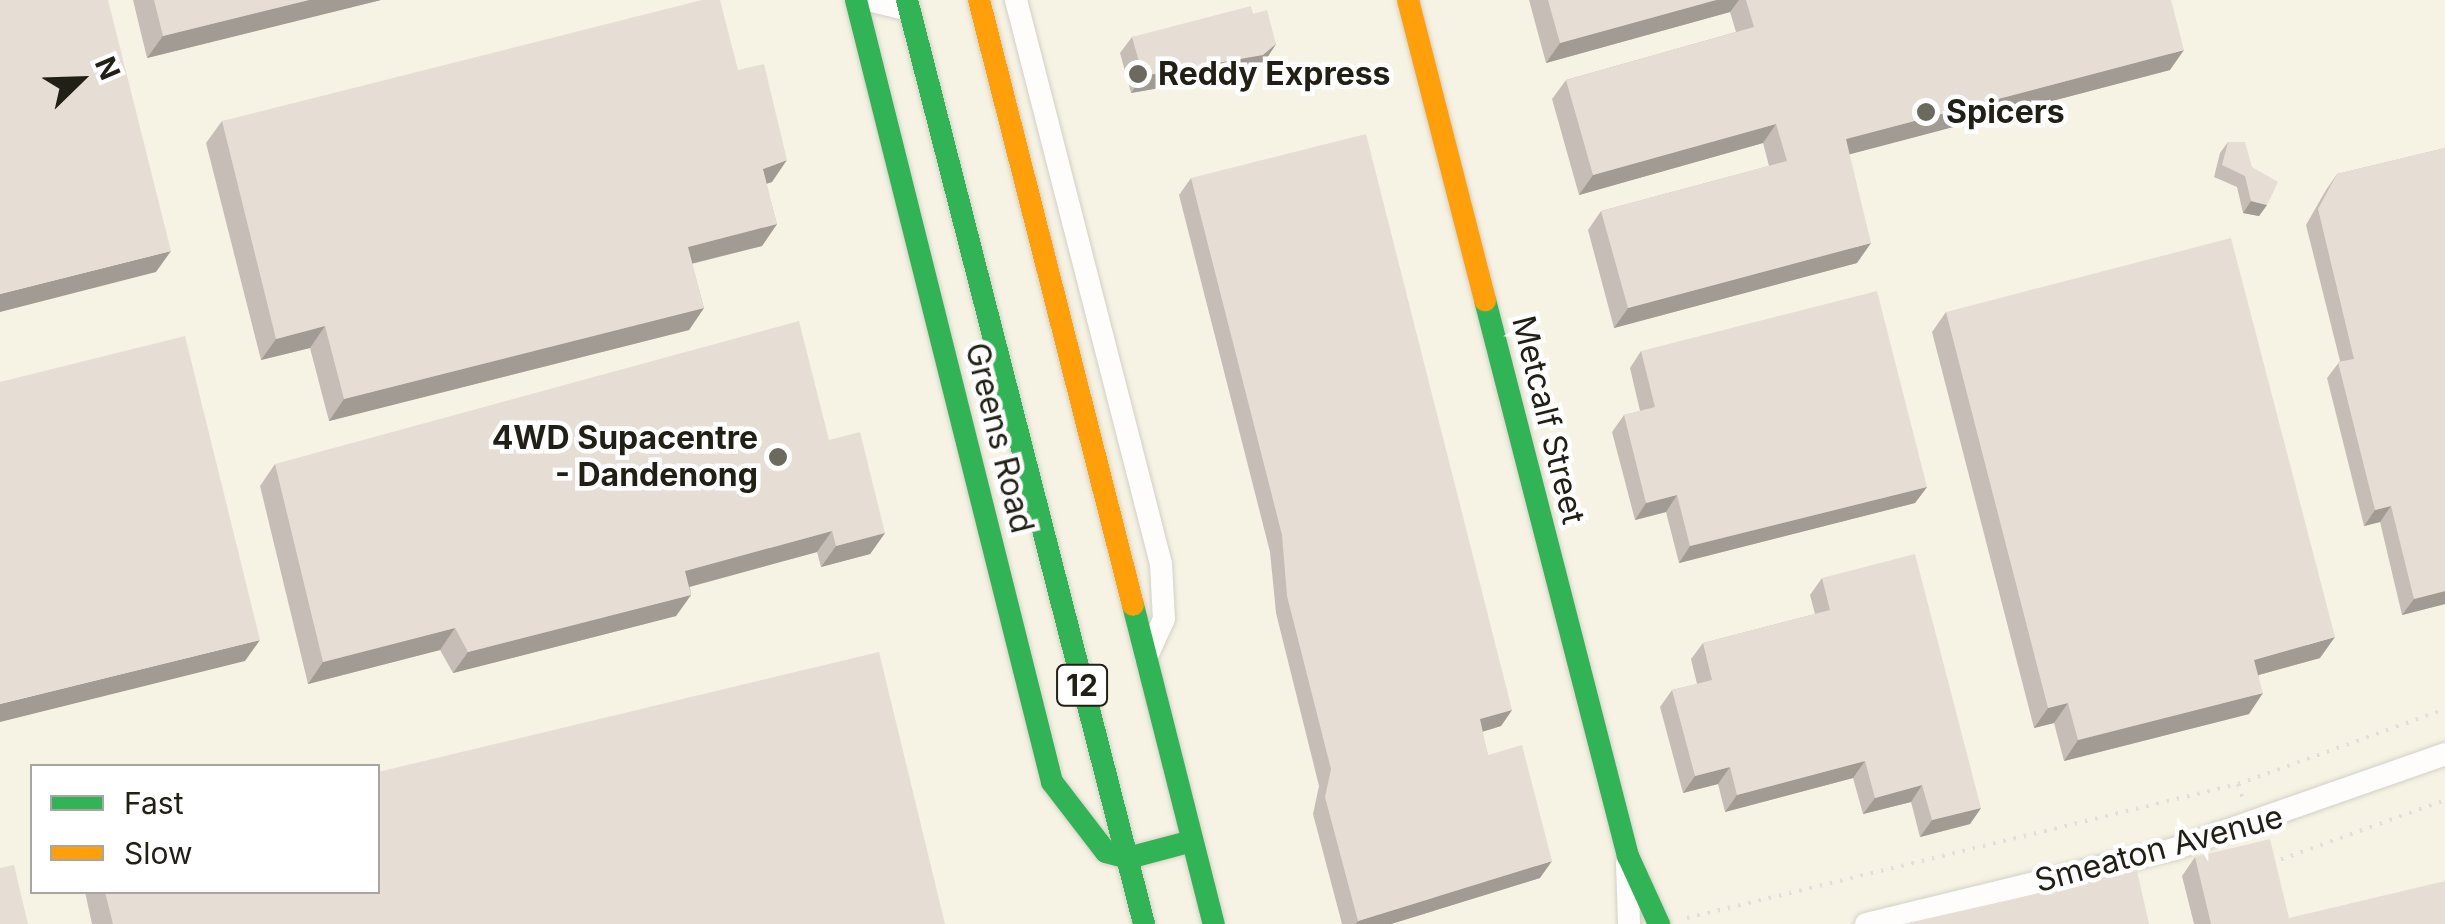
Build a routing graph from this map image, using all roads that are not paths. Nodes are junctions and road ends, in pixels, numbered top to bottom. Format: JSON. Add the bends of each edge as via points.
{"nodes":[{"id":1,"x":856,"y":0,"type":"edge"},
{"id":2,"x":868,"y":0,"type":"edge"},
{"id":3,"x":978,"y":0,"type":"edge"},
{"id":4,"x":1016,"y":0,"type":"edge"},
{"id":5,"x":1408,"y":0,"type":"edge"},
{"id":6,"x":908,"y":5,"type":"edge"},
{"id":7,"x":1146,"y":658,"type":"junction"},
{"id":8,"x":2445,"y":754,"type":"edge"},
{"id":9,"x":1192,"y":840,"type":"junction"},
{"id":10,"x":1628,"y":856,"type":"junction"},
{"id":11,"x":1128,"y":858,"type":"junction"},
{"id":12,"x":1658,"y":921,"type":"edge"},
{"id":13,"x":1144,"y":924,"type":"edge"},
{"id":14,"x":1214,"y":924,"type":"edge"},
{"id":15,"x":1629,"y":924,"type":"edge"},
{"id":16,"x":1866,"y":924,"type":"edge"}],
"edges":[{"from":1,"to":11,"type":"street","name":"Greens Road","via":[[1052,782],[1106,852]]},
{"from":2,"to":6,"type":"street"},
{"from":3,"to":7,"type":"street","number":"12"},
{"from":4,"to":7,"type":"street","via":[[1161,564],[1164,619]]},
{"from":5,"to":10,"type":"street","name":"Metcalf Street"},
{"from":6,"to":11,"type":"street","name":"Greens Road","number":"12"},
{"from":7,"to":9,"type":"street","number":"12"},
{"from":8,"to":16,"type":"street","name":"Smeaton Avenue","via":[[2250,826]]},
{"from":9,"to":11,"type":"street"},
{"from":9,"to":14,"type":"street","number":"12"},
{"from":10,"to":12,"type":"street","name":"Metcalf Street"},
{"from":10,"to":15,"type":"street","name":"Metcalf Street"},
{"from":11,"to":13,"type":"street","name":"Greens Road","number":"12"}]}
